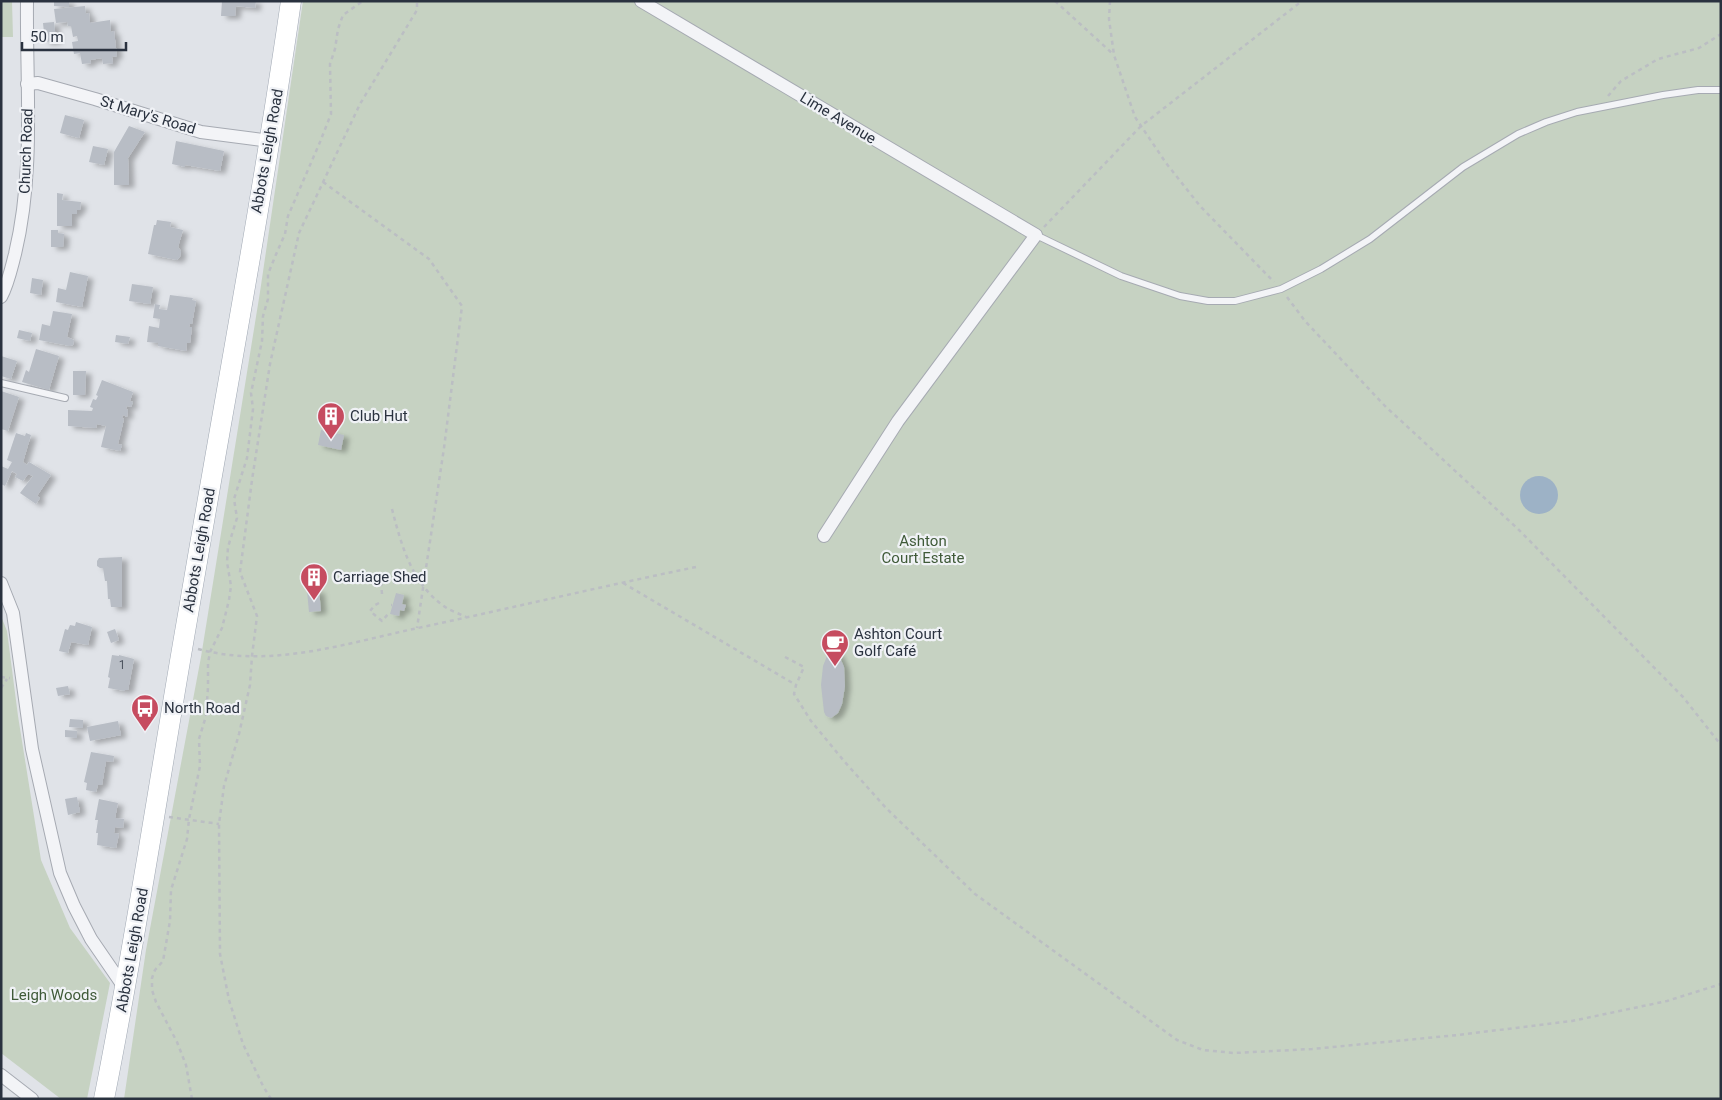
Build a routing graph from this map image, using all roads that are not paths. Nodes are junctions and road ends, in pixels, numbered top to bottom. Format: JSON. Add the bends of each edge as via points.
{"nodes":[{"id":1,"x":27,"y":1,"type":"edge"},
{"id":2,"x":291,"y":1,"type":"edge"},
{"id":3,"x":641,"y":1,"type":"edge"},
{"id":4,"x":27,"y":84,"type":"junction"},
{"id":5,"x":1721,"y":90,"type":"edge"},
{"id":6,"x":270,"y":141,"type":"junction"},
{"id":7,"x":1036,"y":235,"type":"junction"},
{"id":8,"x":1,"y":297,"type":"edge"},
{"id":9,"x":1,"y":383,"type":"edge"},
{"id":10,"x":65,"y":398,"type":"dead end"},
{"id":11,"x":824,"y":536,"type":"dead end"},
{"id":12,"x":1,"y":583,"type":"edge"},
{"id":13,"x":126,"y":990,"type":"junction"},
{"id":14,"x":1,"y":1075,"type":"edge"},
{"id":15,"x":32,"y":1099,"type":"edge"},
{"id":16,"x":104,"y":1099,"type":"edge"}],
"edges":[{"from":1,"to":4,"type":"street","name":"Church Road"},
{"from":2,"to":6,"type":"main road","name":"Abbots Leigh Road"},
{"from":3,"to":7,"type":"street","name":"Lime Avenue"},
{"from":4,"to":6,"type":"street","name":"St Mary's Road","via":[[38,83],[201,132]]},
{"from":4,"to":8,"type":"street","name":"Church Road","via":[[29,137],[22,225],[7,287]]},
{"from":5,"to":7,"type":"lane","via":[[1663,95],[1577,112],[1518,134],[1463,167],[1370,239],[1321,269],[1281,289],[1236,301],[1208,302],[1180,296],[1121,276]]},
{"from":6,"to":13,"type":"main road","name":"Abbots Leigh Road"},
{"from":7,"to":11,"type":"street","via":[[898,422]]},
{"from":9,"to":10,"type":"lane"},
{"from":12,"to":13,"type":"street","via":[[13,613],[32,749],[60,873],[91,939]]},
{"from":13,"to":16,"type":"main road","name":"Abbots Leigh Road"},
{"from":14,"to":15,"type":"street"}]}
